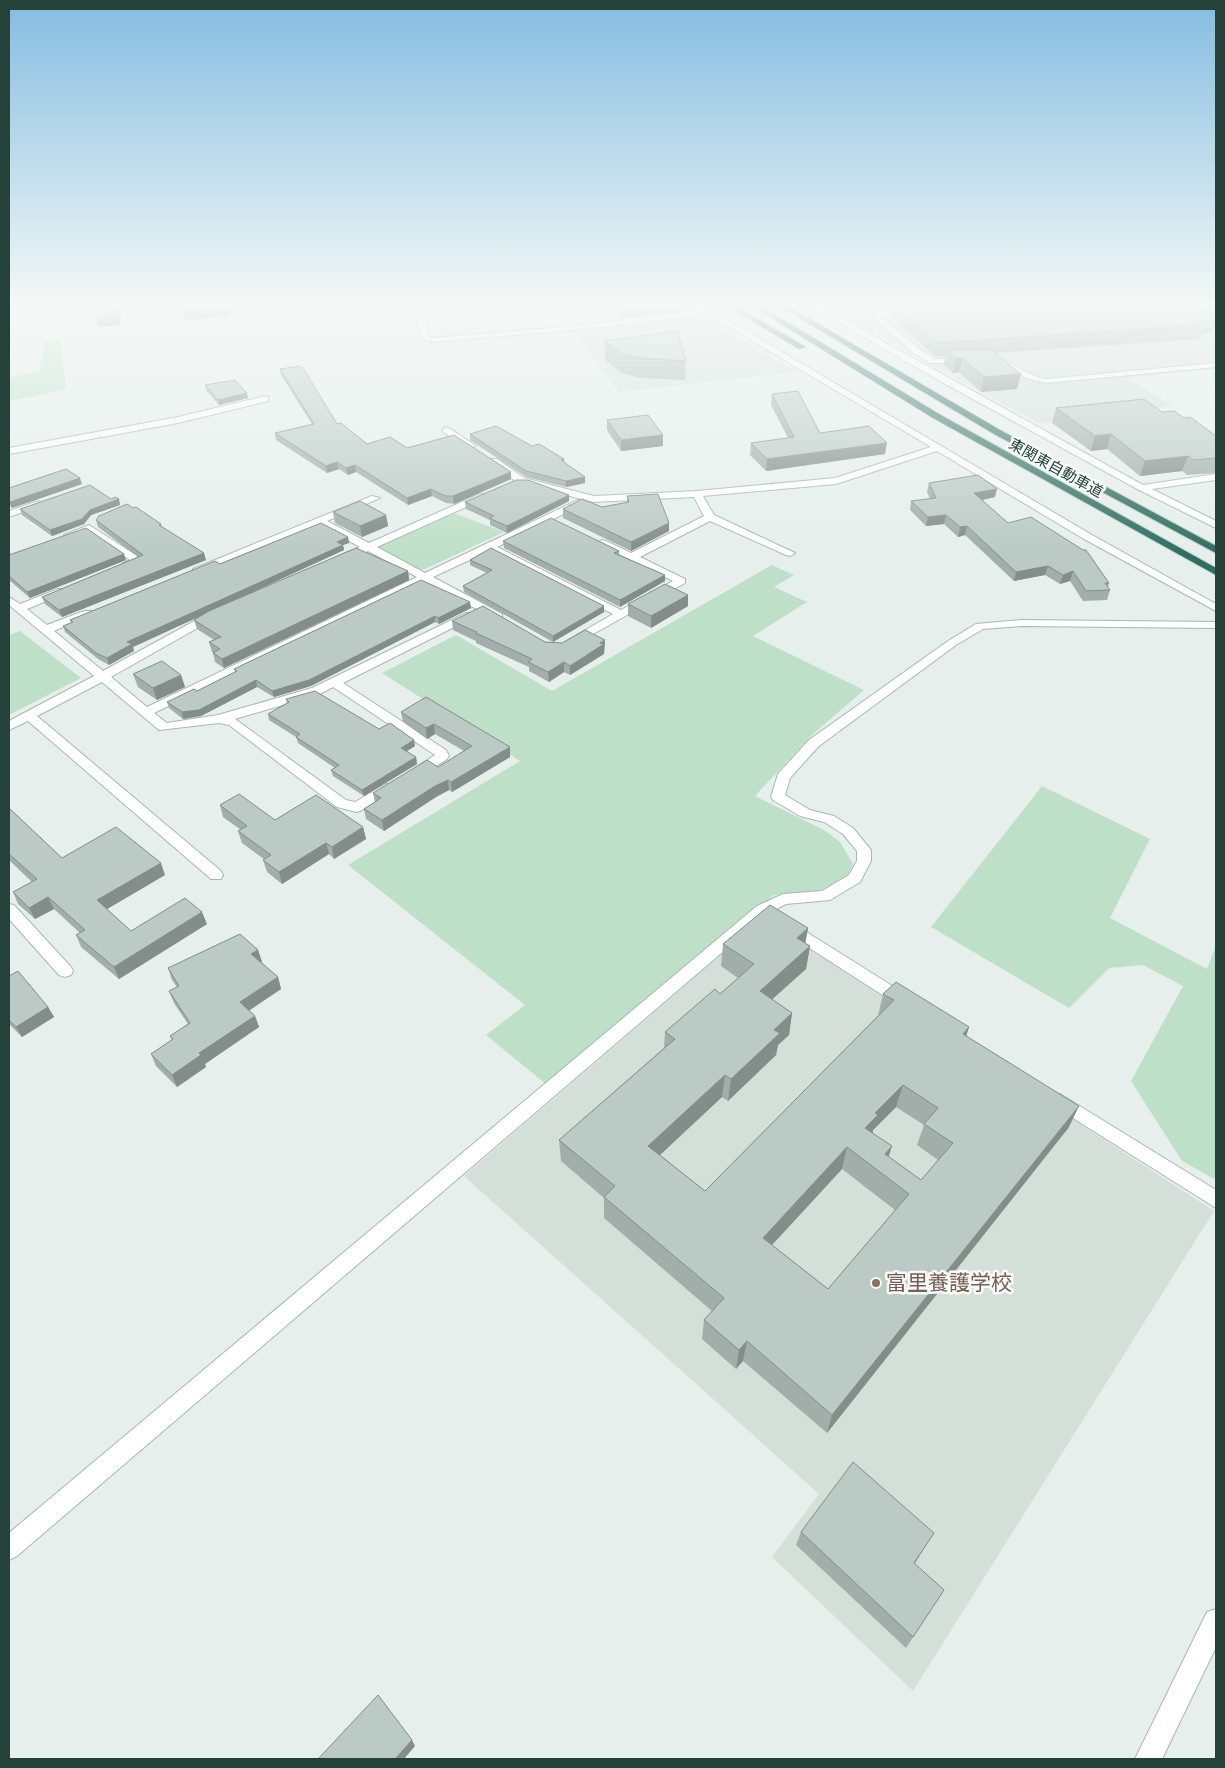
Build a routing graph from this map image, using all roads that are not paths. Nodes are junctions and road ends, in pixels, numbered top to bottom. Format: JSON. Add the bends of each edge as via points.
{"nodes":[{"id":1,"x":837,"y":389,"type":"edge"},
{"id":2,"x":876,"y":389,"type":"edge"},
{"id":3,"x":891,"y":389,"type":"edge"},
{"id":4,"x":921,"y":389,"type":"edge"},
{"id":5,"x":960,"y":389,"type":"edge"},
{"id":6,"x":265,"y":399,"type":"dead end"},
{"id":7,"x":936,"y":416,"type":"junction"},
{"id":8,"x":446,"y":430,"type":"dead end"},
{"id":9,"x":938,"y":448,"type":"junction"},
{"id":10,"x":9,"y":452,"type":"edge"},
{"id":11,"x":1216,"y":477,"type":"edge"},
{"id":12,"x":521,"y":481,"type":"junction"},
{"id":13,"x":508,"y":485,"type":"edge"},
{"id":14,"x":1142,"y":488,"type":"junction"},
{"id":15,"x":491,"y":493,"type":"edge"},
{"id":16,"x":698,"y":494,"type":"junction"},
{"id":17,"x":375,"y":498,"type":"dead end"},
{"id":18,"x":586,"y":498,"type":"junction"},
{"id":19,"x":45,"y":501,"type":"edge"},
{"id":20,"x":9,"y":514,"type":"edge"},
{"id":21,"x":710,"y":517,"type":"junction"},
{"id":22,"x":320,"y":521,"type":"junction"},
{"id":23,"x":1216,"y":525,"type":"edge"},
{"id":24,"x":62,"y":538,"type":"edge"},
{"id":25,"x":591,"y":538,"type":"edge"},
{"id":26,"x":490,"y":546,"type":"junction"},
{"id":27,"x":368,"y":548,"type":"junction"},
{"id":28,"x":1216,"y":550,"type":"edge"},
{"id":29,"x":790,"y":553,"type":"dead end"},
{"id":30,"x":632,"y":557,"type":"junction"},
{"id":31,"x":332,"y":563,"type":"edge"},
{"id":32,"x":111,"y":572,"type":"edge"},
{"id":33,"x":192,"y":572,"type":"edge"},
{"id":34,"x":1216,"y":572,"type":"edge"},
{"id":35,"x":424,"y":577,"type":"junction"},
{"id":36,"x":74,"y":587,"type":"edge"},
{"id":37,"x":9,"y":600,"type":"edge"},
{"id":38,"x":19,"y":608,"type":"junction"},
{"id":39,"x":100,"y":608,"type":"edge"},
{"id":40,"x":484,"y":608,"type":"junction"},
{"id":41,"x":1216,"y":608,"type":"edge"},
{"id":42,"x":225,"y":610,"type":"edge"},
{"id":43,"x":621,"y":614,"type":"junction"},
{"id":44,"x":509,"y":622,"type":"edge"},
{"id":45,"x":1216,"y":625,"type":"edge"},
{"id":46,"x":46,"y":630,"type":"junction"},
{"id":47,"x":562,"y":647,"type":"edge"},
{"id":48,"x":102,"y":677,"type":"junction"},
{"id":49,"x":335,"y":683,"type":"junction"},
{"id":50,"x":146,"y":712,"type":"junction"},
{"id":51,"x":29,"y":716,"type":"junction"},
{"id":52,"x":219,"y":719,"type":"junction"},
{"id":53,"x":9,"y":726,"type":"edge"},
{"id":54,"x":216,"y":875,"type":"dead end"},
{"id":55,"x":9,"y":909,"type":"edge"},
{"id":56,"x":762,"y":910,"type":"junction"},
{"id":57,"x":65,"y":971,"type":"dead end"},
{"id":58,"x":922,"y":1012,"type":"edge"},
{"id":59,"x":1048,"y":1093,"type":"edge"},
{"id":60,"x":1216,"y":1200,"type":"edge"},
{"id":61,"x":9,"y":1548,"type":"edge"},
{"id":62,"x":1216,"y":1621,"type":"edge"},
{"id":63,"x":1148,"y":1759,"type":"edge"}],
"edges":[{"from":1,"to":9,"type":"street"},
{"from":2,"to":7,"type":"highway"},
{"from":3,"to":7,"type":"highway","name":"東関東自動車道"},
{"from":4,"to":28,"type":"highway","name":"東関東自動車道"},
{"from":5,"to":14,"type":"street"},
{"from":6,"to":10,"type":"street","via":[[178,420]]},
{"from":7,"to":34,"type":"highway","name":"東関東自動車道"},
{"from":8,"to":12,"type":"street"},
{"from":9,"to":16,"type":"street","via":[[836,481]]},
{"from":9,"to":41,"type":"street"},
{"from":11,"to":14,"type":"street"},
{"from":12,"to":13,"type":"street"},
{"from":12,"to":18,"type":"street"},
{"from":14,"to":23,"type":"street"},
{"from":15,"to":27,"type":"street"},
{"from":16,"to":18,"type":"street"},
{"from":16,"to":21,"type":"street"},
{"from":17,"to":22,"type":"street"},
{"from":18,"to":26,"type":"street","via":[[555,520]]},
{"from":19,"to":20,"type":"street"},
{"from":21,"to":29,"type":"street"},
{"from":21,"to":30,"type":"street"},
{"from":22,"to":27,"type":"street"},
{"from":22,"to":33,"type":"street"},
{"from":24,"to":32,"type":"street","via":[[92,524],[138,562]]},
{"from":25,"to":30,"type":"street"},
{"from":26,"to":35,"type":"street"},
{"from":26,"to":43,"type":"street"},
{"from":27,"to":31,"type":"street"},
{"from":27,"to":35,"type":"street"},
{"from":30,"to":43,"type":"street","via":[[681,581]]},
{"from":35,"to":40,"type":"street"},
{"from":35,"to":50,"type":"street"},
{"from":36,"to":38,"type":"street"},
{"from":37,"to":38,"type":"street"},
{"from":38,"to":46,"type":"street"},
{"from":39,"to":46,"type":"street"},
{"from":40,"to":44,"type":"street"},
{"from":40,"to":49,"type":"street"},
{"from":42,"to":48,"type":"street"},
{"from":43,"to":47,"type":"street"},
{"from":45,"to":56,"type":"street","via":[[1022,623],[980,626],[952,643],[814,742],[783,777],[778,797],[805,813],[829,819],[848,831],[864,850],[864,861],[855,878],[825,896],[783,899]]},
{"from":46,"to":48,"type":"street"},
{"from":48,"to":50,"type":"street"},
{"from":48,"to":51,"type":"street"},
{"from":49,"to":52,"type":"street"},
{"from":49,"to":52,"type":"street","via":[[442,756],[366,803],[349,807],[232,722]]},
{"from":50,"to":52,"type":"street","via":[[164,727]]},
{"from":51,"to":53,"type":"street"},
{"from":51,"to":54,"type":"street"},
{"from":55,"to":57,"type":"street"},
{"from":56,"to":58,"type":"street"},
{"from":56,"to":61,"type":"street"},
{"from":59,"to":60,"type":"street"},
{"from":62,"to":63,"type":"street"}]}
